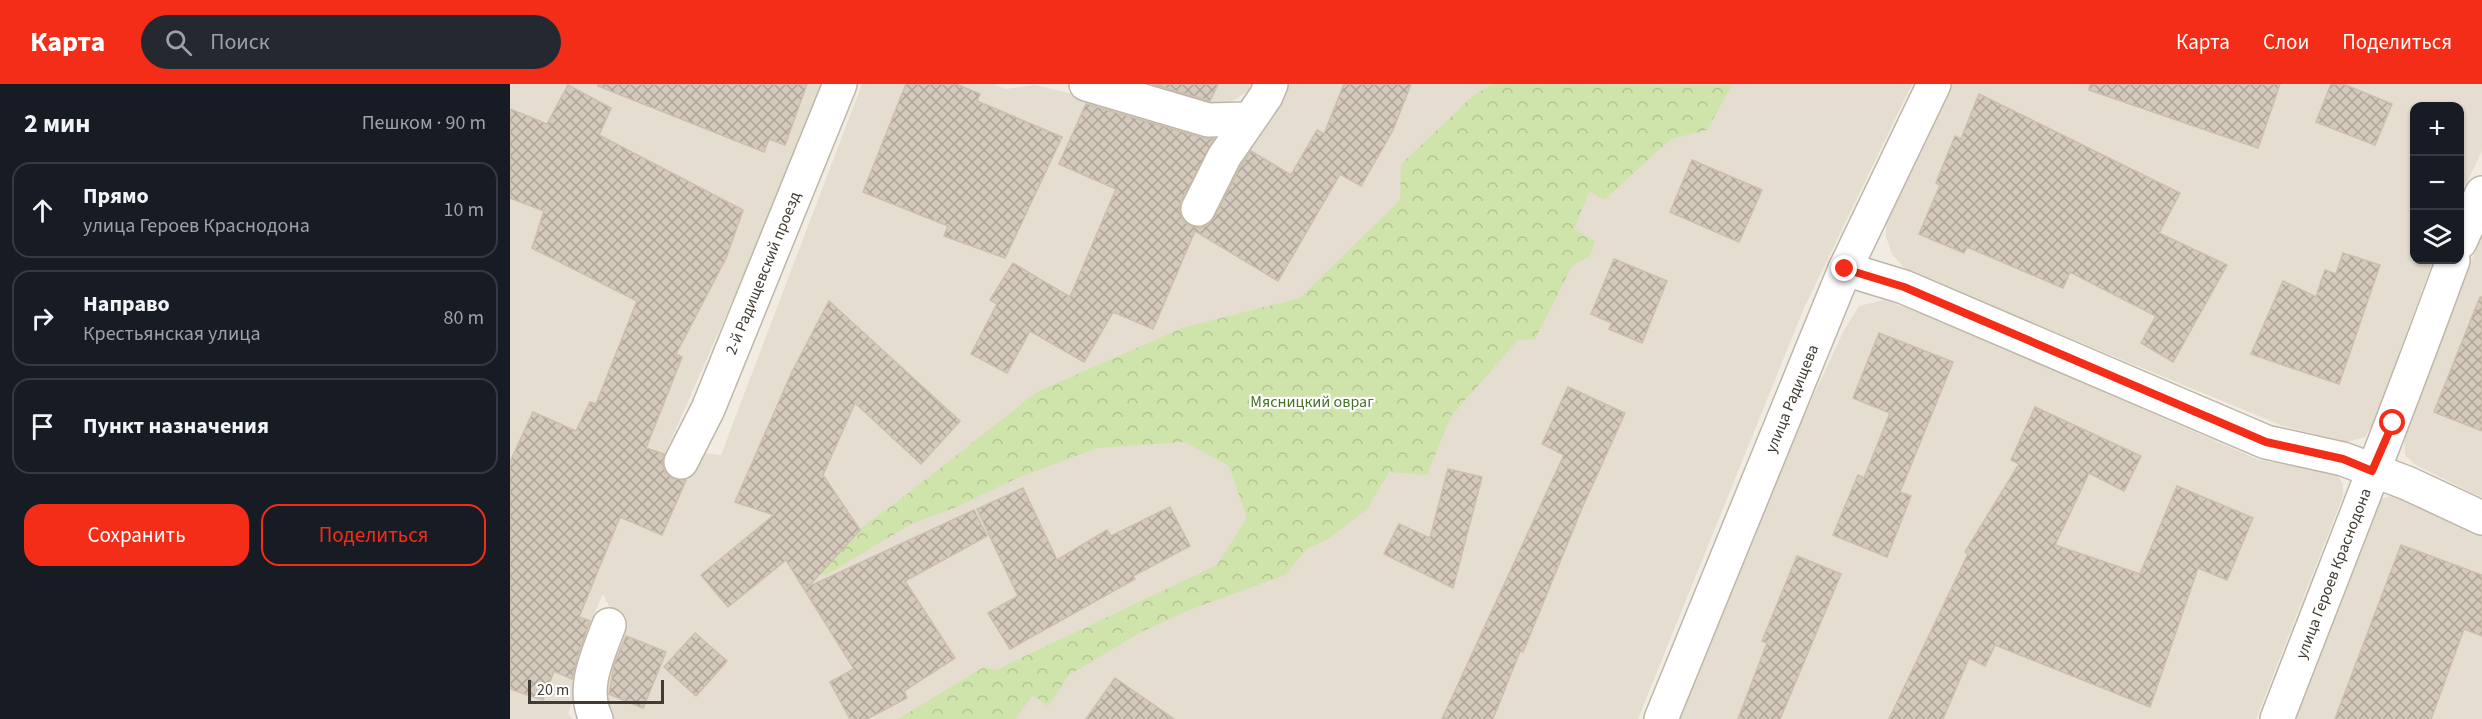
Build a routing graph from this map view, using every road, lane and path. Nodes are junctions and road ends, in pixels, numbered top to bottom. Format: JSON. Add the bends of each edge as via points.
{"nodes":[{"id":1,"x":840,"y":84,"type":"edge"},
{"id":2,"x":1086,"y":84,"type":"edge"},
{"id":3,"x":1271,"y":84,"type":"edge"},
{"id":4,"x":1935,"y":84,"type":"edge"},
{"id":5,"x":1249,"y":119,"type":"junction"},
{"id":6,"x":2482,"y":193,"type":"edge"},
{"id":7,"x":1198,"y":209,"type":"dead end"},
{"id":8,"x":2464,"y":233,"type":"edge"},
{"id":9,"x":2452,"y":264,"type":"edge"},
{"id":10,"x":1845,"y":269,"type":"junction"},
{"id":11,"x":681,"y":462,"type":"dead end"},
{"id":12,"x":2372,"y":471,"type":"junction"},
{"id":13,"x":2482,"y":518,"type":"edge"},
{"id":14,"x":609,"y":625,"type":"dead end"},
{"id":15,"x":596,"y":719,"type":"edge"},
{"id":16,"x":1661,"y":719,"type":"edge"},
{"id":17,"x":2277,"y":719,"type":"edge"}],
"edges":[{"from":1,"to":11,"type":"street","name":"2-й Радищевский проезд","via":[[708,409]]},
{"from":2,"to":5,"type":"street","via":[[1208,120]]},
{"from":3,"to":5,"type":"street"},
{"from":4,"to":10,"type":"street","name":"улица Радищева"},
{"from":5,"to":7,"type":"street","via":[[1224,157]]},
{"from":6,"to":8,"type":"street"},
{"from":9,"to":12,"type":"street","name":"улица Героев Краснодона"},
{"from":10,"to":12,"type":"street","via":[[1904,287],[2266,442],[2343,459]]},
{"from":10,"to":16,"type":"street","name":"улица Радищева"},
{"from":12,"to":13,"type":"street"},
{"from":12,"to":17,"type":"street","name":"улица Героев Краснодона"},
{"from":14,"to":15,"type":"street","via":[[589,679]]}]}
